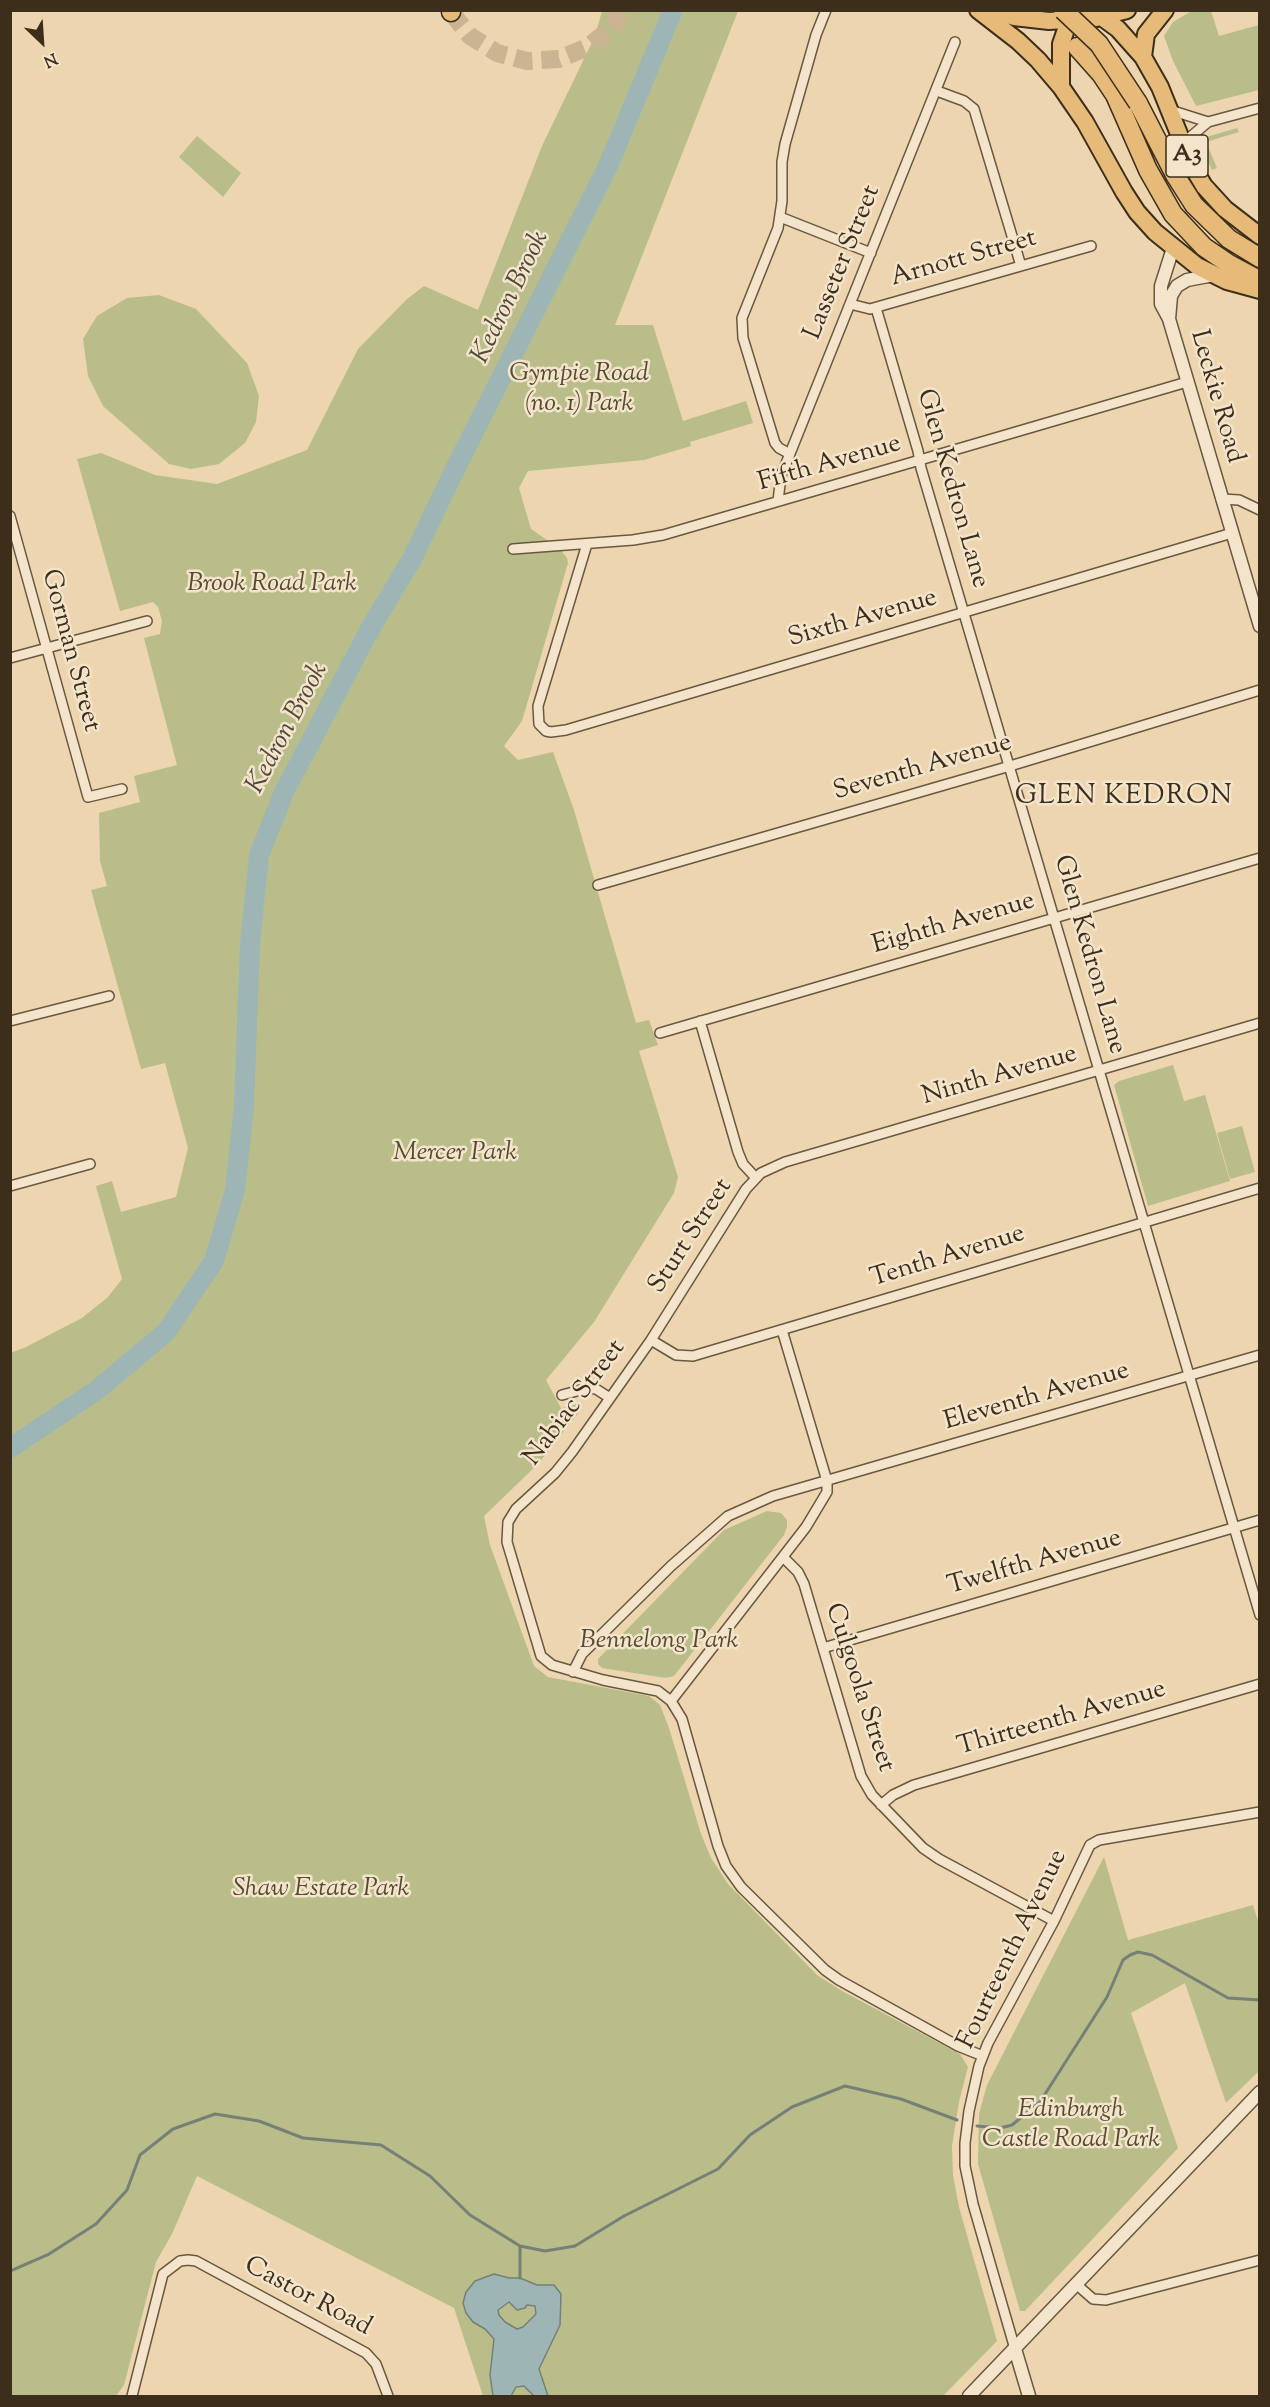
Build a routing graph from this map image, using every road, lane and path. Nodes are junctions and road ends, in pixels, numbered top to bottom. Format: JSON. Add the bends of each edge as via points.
{"nodes":[{"id":1,"x":826,"y":10,"type":"edge"},
{"id":2,"x":978,"y":10,"type":"edge"},
{"id":3,"x":994,"y":10,"type":"edge"},
{"id":4,"x":1127,"y":10,"type":"edge"},
{"id":5,"x":1165,"y":10,"type":"edge"},
{"id":6,"x":1068,"y":14,"type":"edge"},
{"id":7,"x":1097,"y":14,"type":"edge"},
{"id":8,"x":955,"y":42,"type":"dead end"},
{"id":9,"x":1077,"y":47,"type":"dead end"},
{"id":10,"x":1143,"y":57,"type":"junction"},
{"id":11,"x":1061,"y":87,"type":"junction"},
{"id":12,"x":937,"y":91,"type":"junction"},
{"id":13,"x":1260,"y":108,"type":"edge"},
{"id":14,"x":1169,"y":110,"type":"junction"},
{"id":15,"x":1208,"y":122,"type":"junction"},
{"id":16,"x":1182,"y":145,"type":"junction"},
{"id":17,"x":780,"y":217,"type":"junction"},
{"id":18,"x":1260,"y":236,"type":"edge"},
{"id":19,"x":1090,"y":246,"type":"dead end"},
{"id":20,"x":1173,"y":248,"type":"junction"},
{"id":21,"x":871,"y":253,"type":"junction"},
{"id":22,"x":1260,"y":258,"type":"edge"},
{"id":23,"x":1021,"y":266,"type":"junction"},
{"id":24,"x":1214,"y":274,"type":"junction"},
{"id":25,"x":1260,"y":285,"type":"edge"},
{"id":26,"x":1260,"y":290,"type":"edge"},
{"id":27,"x":850,"y":304,"type":"junction"},
{"id":28,"x":876,"y":308,"type":"junction"},
{"id":29,"x":1168,"y":319,"type":"junction"},
{"id":30,"x":1187,"y":381,"type":"junction"},
{"id":31,"x":790,"y":454,"type":"junction"},
{"id":32,"x":921,"y":460,"type":"junction"},
{"id":33,"x":1221,"y":499,"type":"junction"},
{"id":34,"x":778,"y":501,"type":"junction"},
{"id":35,"x":1260,"y":510,"type":"edge"},
{"id":36,"x":10,"y":516,"type":"edge"},
{"id":37,"x":1232,"y":534,"type":"junction"},
{"id":38,"x":587,"y":544,"type":"junction"},
{"id":39,"x":513,"y":549,"type":"dead end"},
{"id":40,"x":965,"y":612,"type":"junction"},
{"id":41,"x":147,"y":621,"type":"dead end"},
{"id":42,"x":1260,"y":626,"type":"edge"},
{"id":43,"x":47,"y":648,"type":"junction"},
{"id":44,"x":10,"y":658,"type":"edge"},
{"id":45,"x":1260,"y":690,"type":"edge"},
{"id":46,"x":1010,"y":766,"type":"junction"},
{"id":47,"x":122,"y":789,"type":"dead end"},
{"id":48,"x":1260,"y":858,"type":"edge"},
{"id":49,"x":598,"y":885,"type":"dead end"},
{"id":50,"x":1055,"y":917,"type":"junction"},
{"id":51,"x":109,"y":996,"type":"dead end"},
{"id":52,"x":10,"y":1021,"type":"edge"},
{"id":53,"x":700,"y":1021,"type":"junction"},
{"id":54,"x":1260,"y":1023,"type":"edge"},
{"id":55,"x":660,"y":1033,"type":"dead end"},
{"id":56,"x":1100,"y":1070,"type":"junction"},
{"id":57,"x":90,"y":1164,"type":"dead end"},
{"id":58,"x":756,"y":1178,"type":"junction"},
{"id":59,"x":10,"y":1186,"type":"edge"},
{"id":60,"x":1260,"y":1188,"type":"edge"},
{"id":61,"x":1144,"y":1222,"type":"junction"},
{"id":62,"x":782,"y":1330,"type":"junction"},
{"id":63,"x":651,"y":1340,"type":"junction"},
{"id":64,"x":1260,"y":1354,"type":"edge"},
{"id":65,"x":1189,"y":1375,"type":"junction"},
{"id":66,"x":562,"y":1395,"type":"dead end"},
{"id":67,"x":610,"y":1398,"type":"junction"},
{"id":68,"x":827,"y":1481,"type":"junction"},
{"id":69,"x":1260,"y":1520,"type":"edge"},
{"id":70,"x":1234,"y":1527,"type":"junction"},
{"id":71,"x":783,"y":1557,"type":"junction"},
{"id":72,"x":1260,"y":1614,"type":"edge"},
{"id":73,"x":823,"y":1648,"type":"junction"},
{"id":74,"x":573,"y":1672,"type":"junction"},
{"id":75,"x":1260,"y":1684,"type":"edge"},
{"id":76,"x":671,"y":1701,"type":"junction"},
{"id":77,"x":881,"y":1805,"type":"junction"},
{"id":78,"x":1260,"y":1812,"type":"edge"},
{"id":79,"x":1054,"y":1921,"type":"junction"},
{"id":80,"x":982,"y":2055,"type":"junction"},
{"id":81,"x":1260,"y":2092,"type":"edge"},
{"id":82,"x":1260,"y":2260,"type":"edge"},
{"id":83,"x":1076,"y":2284,"type":"junction"},
{"id":84,"x":1015,"y":2349,"type":"junction"},
{"id":85,"x":132,"y":2397,"type":"edge"},
{"id":86,"x":388,"y":2397,"type":"edge"},
{"id":87,"x":969,"y":2397,"type":"edge"},
{"id":88,"x":1029,"y":2397,"type":"edge"}],
"edges":[{"from":1,"to":17,"type":"street","via":[[785,144]]},
{"from":2,"to":11,"type":"highway","via":[[1018,41]]},
{"from":3,"to":6,"type":"highway","via":[[1032,20]]},
{"from":4,"to":7,"type":"highway"},
{"from":5,"to":10,"type":"highway","via":[[1146,34]]},
{"from":6,"to":7,"type":"highway"},
{"from":6,"to":11,"type":"highway","via":[[1061,44]]},
{"from":6,"to":22,"type":"highway","bridge":true,"via":[[1099,44],[1120,73],[1194,205],[1229,238]]},
{"from":7,"to":10,"type":"highway","number":"A3","via":[[1125,36]]},
{"from":8,"to":12,"type":"street","name":"Lasseter Street"},
{"from":9,"to":25,"type":"highway","via":[[1114,95],[1173,214],[1204,247]]},
{"from":10,"to":14,"type":"highway","number":"A3"},
{"from":11,"to":20,"type":"highway","via":[[1137,212]]},
{"from":12,"to":21,"type":"street","name":"Lasseter Street"},
{"from":12,"to":23,"type":"street","via":[[974,109]]},
{"from":13,"to":15,"type":"street"},
{"from":14,"to":15,"type":"street"},
{"from":14,"to":16,"type":"highway","number":"A3"},
{"from":15,"to":16,"type":"street"},
{"from":16,"to":18,"type":"highway","number":"A3","via":[[1210,194]]},
{"from":17,"to":21,"type":"street"},
{"from":17,"to":31,"type":"street","via":[[742,325],[775,442]]},
{"from":19,"to":23,"type":"street","name":"Arnott Street"},
{"from":20,"to":24,"type":"highway"},
{"from":20,"to":29,"type":"street","name":"Leckie Road","via":[[1160,294]]},
{"from":21,"to":27,"type":"street","name":"Lasseter Street"},
{"from":23,"to":28,"type":"street","name":"Arnott Street"},
{"from":24,"to":26,"type":"highway"},
{"from":24,"to":29,"type":"street","name":"Leckie Road","via":[[1177,286],[1171,296]]},
{"from":27,"to":28,"type":"street","name":"Arnott Street"},
{"from":27,"to":31,"type":"street","name":"Lasseter Street"},
{"from":28,"to":32,"type":"street","name":"Glen Kedron Lane"},
{"from":29,"to":30,"type":"street","name":"Leckie Road"},
{"from":30,"to":32,"type":"street","name":"Fifth Avenue"},
{"from":30,"to":33,"type":"street","name":"Leckie Road"},
{"from":31,"to":34,"type":"street","name":"Lasseter Street","via":[[781,476]]},
{"from":32,"to":34,"type":"street","name":"Fifth Avenue"},
{"from":32,"to":40,"type":"street","name":"Glen Kedron Lane"},
{"from":33,"to":35,"type":"street","via":[[1239,500]]},
{"from":33,"to":37,"type":"street","name":"Leckie Road"},
{"from":34,"to":38,"type":"street","name":"Fifth Avenue","via":[[655,537]]},
{"from":36,"to":43,"type":"street","name":"Gorman Street"},
{"from":37,"to":40,"type":"street","name":"Sixth Avenue"},
{"from":37,"to":42,"type":"street","name":"Leckie Road"},
{"from":38,"to":39,"type":"street","name":"Fifth Avenue"},
{"from":38,"to":40,"type":"street","name":"Sixth Avenue","via":[[538,706],[537,719],[542,728],[551,732]]},
{"from":40,"to":46,"type":"street","name":"Glen Kedron Lane"},
{"from":41,"to":43,"type":"street"},
{"from":43,"to":44,"type":"street"},
{"from":43,"to":47,"type":"street","name":"Gorman Street","via":[[88,797]]},
{"from":45,"to":46,"type":"street","name":"Seventh Avenue"},
{"from":46,"to":49,"type":"street","name":"Seventh Avenue"},
{"from":46,"to":50,"type":"street","name":"Glen Kedron Lane"},
{"from":48,"to":50,"type":"street","name":"Eighth Avenue"},
{"from":50,"to":53,"type":"street","name":"Eighth Avenue"},
{"from":50,"to":56,"type":"street","name":"Glen Kedron Lane"},
{"from":51,"to":52,"type":"street"},
{"from":53,"to":55,"type":"street","name":"Eighth Avenue"},
{"from":53,"to":58,"type":"street","name":"Sturt Street","via":[[738,1152]]},
{"from":54,"to":56,"type":"street","name":"Ninth Avenue"},
{"from":56,"to":58,"type":"street","name":"Ninth Avenue","via":[[785,1162]]},
{"from":56,"to":61,"type":"street","name":"Glen Kedron Lane"},
{"from":57,"to":59,"type":"street"},
{"from":58,"to":63,"type":"street","name":"Sturt Street"},
{"from":60,"to":61,"type":"street","name":"Tenth Avenue"},
{"from":61,"to":62,"type":"street","name":"Tenth Avenue"},
{"from":61,"to":65,"type":"street","name":"Glen Kedron Lane"},
{"from":62,"to":63,"type":"street","name":"Tenth Avenue","via":[[688,1357],[669,1353]]},
{"from":62,"to":68,"type":"street"},
{"from":63,"to":67,"type":"street","name":"Nabiac Street"},
{"from":64,"to":65,"type":"street","name":"Eleventh Avenue"},
{"from":65,"to":68,"type":"street","name":"Eleventh Avenue"},
{"from":65,"to":70,"type":"street","name":"Glen Kedron Lane"},
{"from":66,"to":67,"type":"street","via":[[592,1388]]},
{"from":67,"to":74,"type":"street","name":"Nabiac Street","via":[[555,1473],[510,1518],[507,1528],[507,1542],[541,1656],[548,1664]]},
{"from":68,"to":71,"type":"street","via":[[827,1492],[819,1508]]},
{"from":68,"to":74,"type":"street","name":"Eleventh Avenue","via":[[728,1516],[670,1566],[582,1654]]},
{"from":69,"to":70,"type":"street","name":"Twelfth Avenue"},
{"from":70,"to":72,"type":"street","name":"Glen Kedron Lane"},
{"from":70,"to":73,"type":"street","name":"Twelfth Avenue"},
{"from":71,"to":73,"type":"street","name":"Culgoola Street","via":[[801,1578]]},
{"from":71,"to":76,"type":"street"},
{"from":73,"to":77,"type":"street","name":"Culgoola Street","via":[[861,1776]]},
{"from":74,"to":76,"type":"street","via":[[658,1691]]},
{"from":75,"to":77,"type":"street","name":"Thirteenth Avenue","via":[[914,1785]]},
{"from":76,"to":80,"type":"street","via":[[682,1719],[720,1853],[741,1887],[839,1980],[958,2046]]},
{"from":77,"to":79,"type":"street","name":"Culgoola Street","via":[[939,1859]]},
{"from":78,"to":79,"type":"street","name":"Fourteenth Avenue","via":[[1096,1841],[1088,1848]]},
{"from":79,"to":80,"type":"street","name":"Fourteenth Avenue"},
{"from":80,"to":84,"type":"street","name":"Fourteenth Avenue","via":[[969,2111],[965,2166]]},
{"from":81,"to":83,"type":"street"},
{"from":82,"to":83,"type":"street","via":[[1109,2300],[1093,2299]]},
{"from":83,"to":84,"type":"street"},
{"from":84,"to":87,"type":"street"},
{"from":84,"to":88,"type":"street"},
{"from":85,"to":86,"type":"street","name":"Castor Road","via":[[163,2274],[183,2260],[196,2261],[366,2353],[376,2364]]}]}
